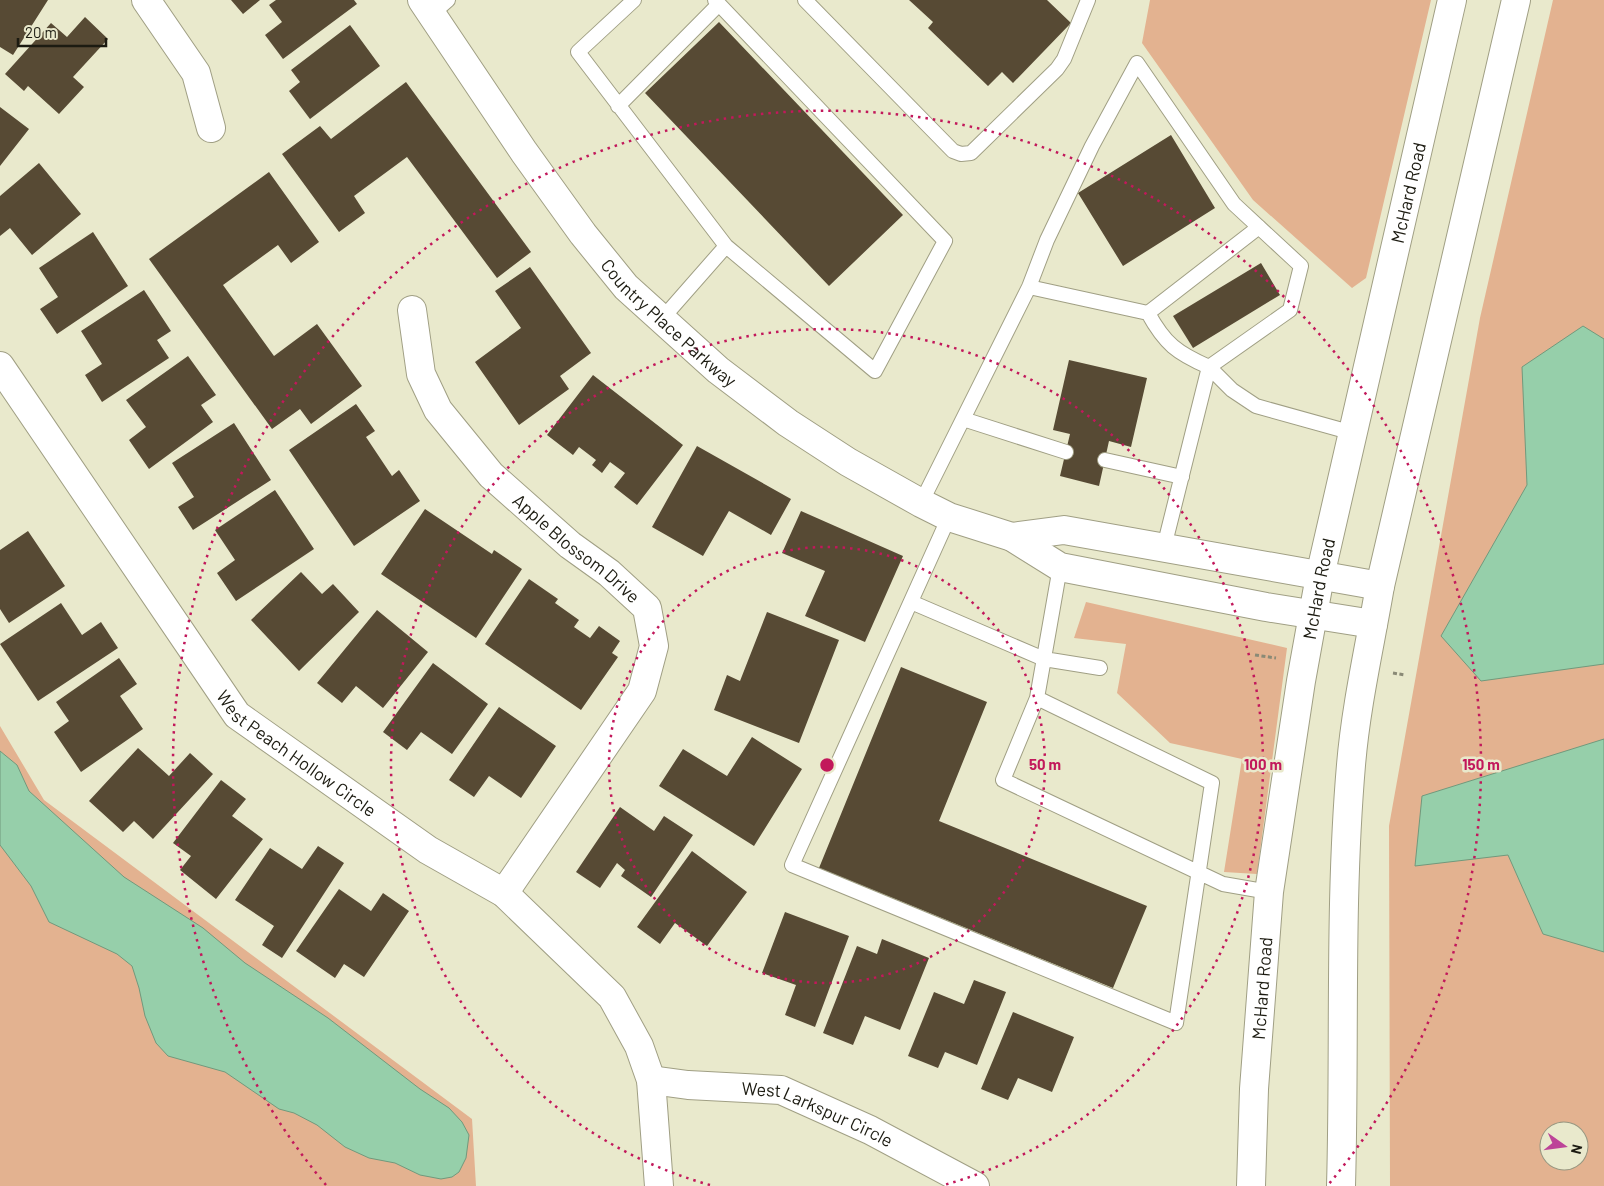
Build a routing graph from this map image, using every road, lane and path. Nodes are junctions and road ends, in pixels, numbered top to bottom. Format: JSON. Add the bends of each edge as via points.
{"nodes":[{"id":1,"x":146,"y":0,"type":"edge"},
{"id":2,"x":634,"y":0,"type":"edge"},
{"id":3,"x":805,"y":0,"type":"edge"},
{"id":4,"x":1088,"y":0,"type":"edge"},
{"id":5,"x":1452,"y":0,"type":"edge"},
{"id":6,"x":1516,"y":0,"type":"edge"},
{"id":7,"x":717,"y":2,"type":"edge"},
{"id":8,"x":434,"y":5,"type":"edge"},
{"id":9,"x":618,"y":106,"type":"junction"},
{"id":10,"x":211,"y":128,"type":"dead end"},
{"id":11,"x":1259,"y":227,"type":"junction"},
{"id":12,"x":726,"y":246,"type":"junction"},
{"id":13,"x":1029,"y":287,"type":"junction"},
{"id":14,"x":412,"y":310,"type":"dead end"},
{"id":15,"x":1148,"y":313,"type":"junction"},
{"id":16,"x":661,"y":320,"type":"junction"},
{"id":17,"x":0,"y":366,"type":"edge"},
{"id":18,"x":1209,"y":367,"type":"junction"},
{"id":19,"x":963,"y":419,"type":"junction"},
{"id":20,"x":1353,"y":433,"type":"junction"},
{"id":21,"x":1066,"y":452,"type":"dead end"},
{"id":22,"x":1105,"y":460,"type":"dead end"},
{"id":23,"x":1182,"y":478,"type":"junction"},
{"id":24,"x":921,"y":502,"type":"junction"},
{"id":25,"x":949,"y":517,"type":"junction"},
{"id":26,"x":1012,"y":537,"type":"junction"},
{"id":27,"x":1164,"y":547,"type":"junction"},
{"id":28,"x":1060,"y":566,"type":"junction"},
{"id":29,"x":1320,"y":576,"type":"junction"},
{"id":30,"x":1380,"y":586,"type":"junction"},
{"id":31,"x":910,"y":602,"type":"junction"},
{"id":32,"x":1313,"y":615,"type":"junction"},
{"id":33,"x":1373,"y":624,"type":"junction"},
{"id":34,"x":1044,"y":659,"type":"junction"},
{"id":35,"x":1100,"y":668,"type":"dead end"},
{"id":36,"x":1038,"y":698,"type":"junction"},
{"id":37,"x":1198,"y":873,"type":"junction"},
{"id":38,"x":1269,"y":892,"type":"junction"},
{"id":39,"x":504,"y":893,"type":"junction"},
{"id":40,"x":651,"y":1080,"type":"junction"},
{"id":41,"x":659,"y":1186,"type":"edge"},
{"id":42,"x":974,"y":1186,"type":"edge"},
{"id":43,"x":1251,"y":1186,"type":"edge"},
{"id":44,"x":1342,"y":1186,"type":"edge"}],
"edges":[{"from":1,"to":10,"type":"street","via":[[196,73]]},
{"from":2,"to":9,"type":"lane","via":[[578,52]]},
{"from":3,"to":4,"type":"lane","via":[[953,151],[961,154],[971,153],[1057,69]]},
{"from":5,"to":20,"type":"street","name":"McHard Road"},
{"from":6,"to":30,"type":"street"},
{"from":7,"to":9,"type":"lane"},
{"from":7,"to":12,"type":"lane","via":[[945,241],[875,370]]},
{"from":8,"to":16,"type":"street","name":"Country Place Parkway","via":[[524,152],[583,234],[626,287]]},
{"from":9,"to":12,"type":"lane"},
{"from":11,"to":13,"type":"lane","via":[[1234,204],[1137,63],[1092,146],[1047,240]]},
{"from":11,"to":15,"type":"lane"},
{"from":11,"to":18,"type":"lane","via":[[1301,266],[1290,310]]},
{"from":12,"to":16,"type":"lane"},
{"from":13,"to":15,"type":"lane"},
{"from":13,"to":19,"type":"lane"},
{"from":14,"to":39,"type":"street","name":"Apple Blossom Drive","via":[[421,374],[438,410],[491,475],[647,608],[654,646],[642,691]]},
{"from":15,"to":18,"type":"lane","via":[[1159,333],[1181,355]]},
{"from":16,"to":24,"type":"street","name":"Country Place Parkway","via":[[718,370],[788,423],[848,462]]},
{"from":17,"to":39,"type":"street","name":"West Peach Hollow Circle","via":[[237,715],[428,850]]},
{"from":18,"to":20,"type":"lane","via":[[1232,390],[1256,406]]},
{"from":18,"to":23,"type":"lane"},
{"from":19,"to":21,"type":"lane"},
{"from":19,"to":24,"type":"lane"},
{"from":20,"to":29,"type":"street","name":"McHard Road"},
{"from":22,"to":23,"type":"lane"},
{"from":23,"to":27,"type":"lane"},
{"from":24,"to":25,"type":"street","name":"Country Place Parkway"},
{"from":25,"to":26,"type":"street","name":"Country Place Parkway"},
{"from":25,"to":31,"type":"lane"},
{"from":26,"to":27,"type":"street","via":[[1064,530]]},
{"from":26,"to":28,"type":"street"},
{"from":27,"to":29,"type":"street"},
{"from":28,"to":32,"type":"street"},
{"from":28,"to":34,"type":"lane"},
{"from":29,"to":30,"type":"street"},
{"from":29,"to":32,"type":"street","name":"McHard Road"},
{"from":30,"to":33,"type":"street"},
{"from":31,"to":34,"type":"lane"},
{"from":31,"to":37,"type":"lane","via":[[792,865],[1176,1023]]},
{"from":32,"to":33,"type":"street"},
{"from":32,"to":38,"type":"street","name":"McHard Road"},
{"from":33,"to":44,"type":"street","via":[[1351,764],[1343,910],[1345,1067]]},
{"from":34,"to":35,"type":"lane"},
{"from":34,"to":36,"type":"lane"},
{"from":36,"to":37,"type":"lane","via":[[1212,783]]},
{"from":36,"to":37,"type":"lane","via":[[1003,780]]},
{"from":37,"to":38,"type":"lane","via":[[1223,884]]},
{"from":38,"to":43,"type":"street","name":"McHard Road","via":[[1254,1089]]},
{"from":39,"to":40,"type":"street","name":"West Peach Hollow Circle","via":[[612,997],[640,1046]]},
{"from":40,"to":41,"type":"street","name":"West Peach Hollow Circle"},
{"from":40,"to":42,"type":"street","name":"West Larkspur Circle","via":[[781,1090],[870,1130]]}]}
